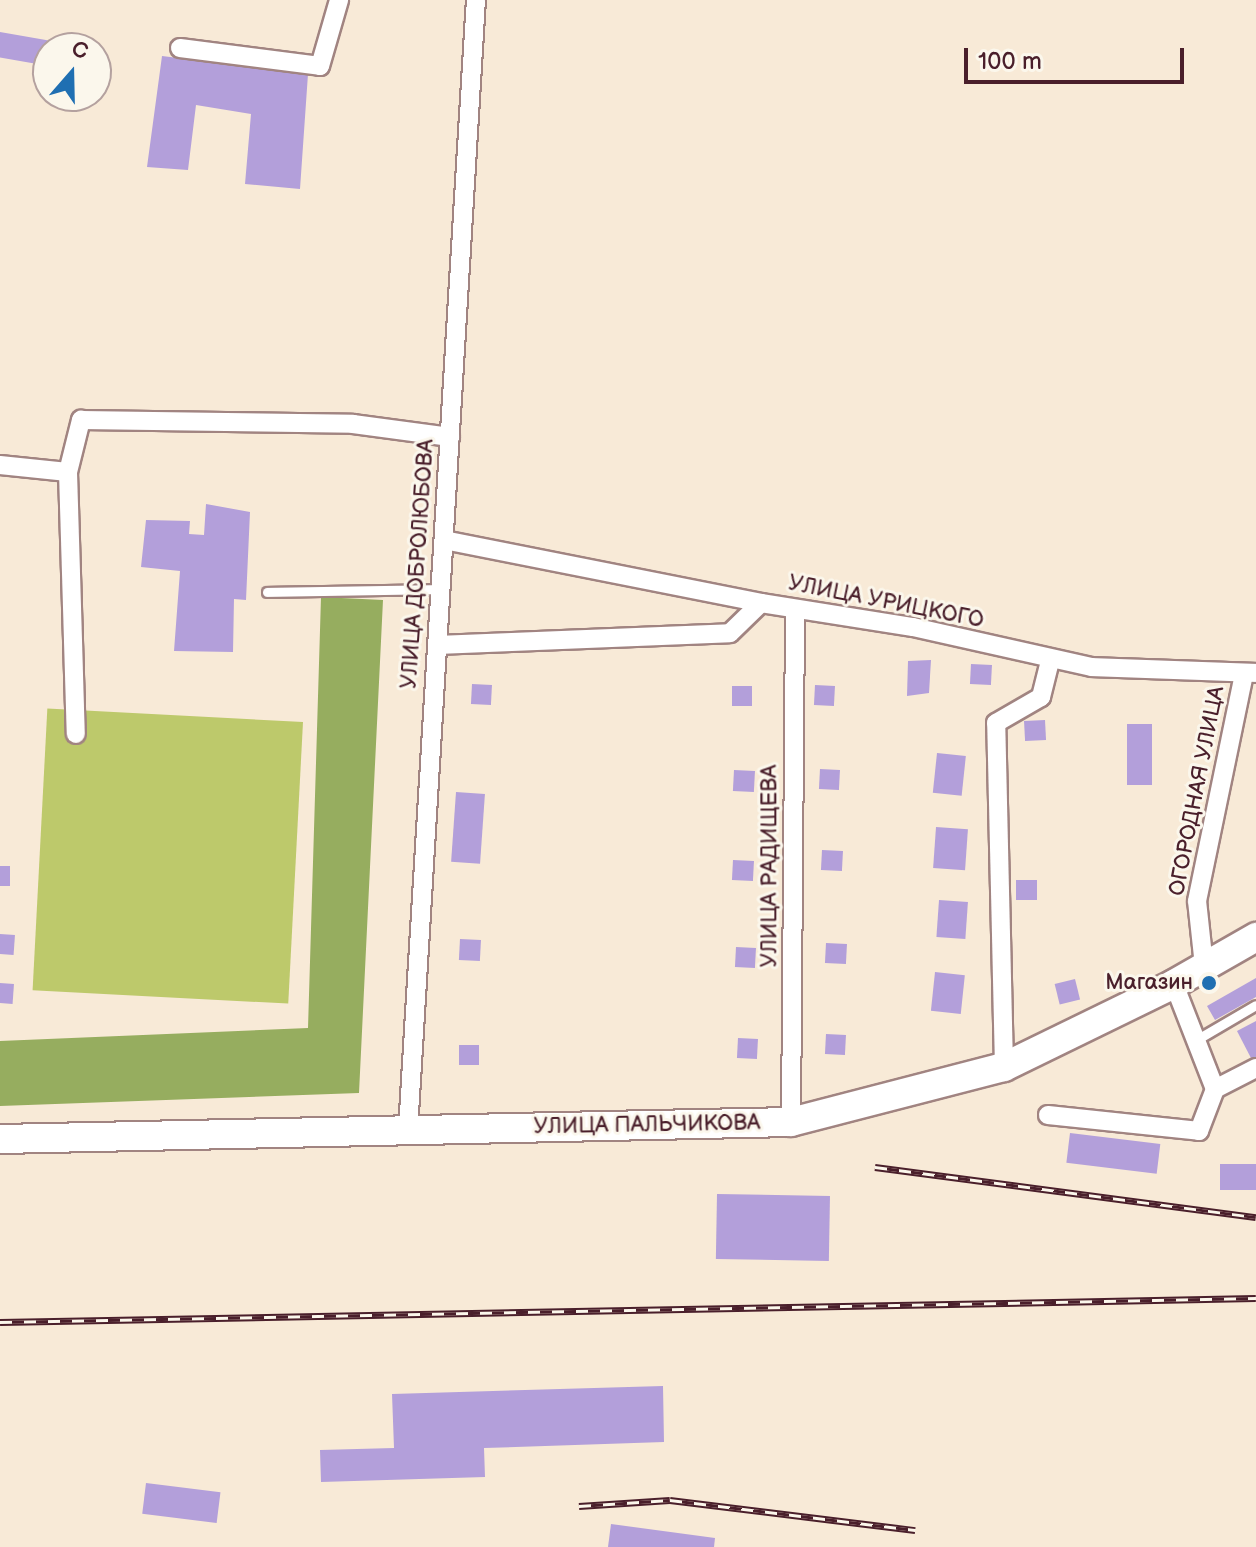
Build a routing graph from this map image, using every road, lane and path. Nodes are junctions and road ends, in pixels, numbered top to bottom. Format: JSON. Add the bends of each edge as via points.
{"nodes":[{"id":1,"x":339,"y":0,"type":"edge"},
{"id":2,"x":476,"y":0,"type":"edge"},
{"id":3,"x":180,"y":48,"type":"dead end"},
{"id":4,"x":450,"y":437,"type":"junction"},
{"id":5,"x":0,"y":465,"type":"edge"},
{"id":6,"x":68,"y":472,"type":"junction"},
{"id":7,"x":444,"y":540,"type":"junction"},
{"id":8,"x":440,"y":589,"type":"junction"},
{"id":9,"x":267,"y":592,"type":"dead end"},
{"id":10,"x":761,"y":603,"type":"junction"},
{"id":11,"x":795,"y":610,"type":"junction"},
{"id":12,"x":437,"y":645,"type":"junction"},
{"id":13,"x":1050,"y":661,"type":"junction"},
{"id":14,"x":1250,"y":674,"type":"edge"},
{"id":15,"x":76,"y":734,"type":"dead end"},
{"id":16,"x":1256,"y":937,"type":"edge"},
{"id":17,"x":1204,"y":966,"type":"junction"},
{"id":18,"x":1174,"y":984,"type":"junction"},
{"id":19,"x":1256,"y":1005,"type":"edge"},
{"id":20,"x":1196,"y":1040,"type":"junction"},
{"id":21,"x":1004,"y":1067,"type":"junction"},
{"id":22,"x":1256,"y":1068,"type":"edge"},
{"id":23,"x":1215,"y":1089,"type":"junction"},
{"id":24,"x":1048,"y":1115,"type":"dead end"},
{"id":25,"x":791,"y":1122,"type":"junction"},
{"id":26,"x":408,"y":1130,"type":"junction"},
{"id":27,"x":0,"y":1139,"type":"edge"}],
"edges":[{"from":1,"to":3,"type":"street","via":[[320,66]]},
{"from":2,"to":4,"type":"street","name":"УЛИЦА ДОБРОЛЮБОВА"},
{"from":4,"to":6,"type":"street","via":[[353,424],[81,420]]},
{"from":4,"to":7,"type":"street","name":"УЛИЦА ДОБРОЛЮБОВА"},
{"from":5,"to":6,"type":"street"},
{"from":6,"to":15,"type":"street"},
{"from":7,"to":8,"type":"street","name":"УЛИЦА ДОБРОЛЮБОВА"},
{"from":7,"to":10,"type":"street"},
{"from":8,"to":9,"type":"lane"},
{"from":8,"to":12,"type":"street","name":"УЛИЦА ДОБРОЛЮБОВА"},
{"from":10,"to":11,"type":"street","name":"УЛИЦА УРИЦКОГО"},
{"from":10,"to":12,"type":"street","name":"УЛИЦА УРИЦКОГО","via":[[730,633]]},
{"from":11,"to":13,"type":"street","name":"УЛИЦА УРИЦКОГО","via":[[913,627]]},
{"from":11,"to":25,"type":"street","name":"УЛИЦА РАДИЩЕВА"},
{"from":12,"to":26,"type":"street","name":"УЛИЦА ДОБРОЛЮБОВА"},
{"from":13,"to":14,"type":"street","name":"УЛИЦА УРИЦКОГО"},
{"from":13,"to":21,"type":"street","via":[[1041,697],[996,723]]},
{"from":14,"to":17,"type":"street","name":"ОГОРОДНАЯ УЛИЦА","via":[[1197,901]]},
{"from":16,"to":17,"type":"main road","name":"УЛИЦА ПАЛЬЧИКОВА"},
{"from":17,"to":18,"type":"main road","name":"УЛИЦА ПАЛЬЧИКОВА"},
{"from":18,"to":20,"type":"street"},
{"from":18,"to":21,"type":"main road","name":"УЛИЦА ПАЛЬЧИКОВА"},
{"from":19,"to":20,"type":"lane"},
{"from":20,"to":23,"type":"street"},
{"from":21,"to":25,"type":"main road","name":"УЛИЦА ПАЛЬЧИКОВА"},
{"from":22,"to":23,"type":"street"},
{"from":23,"to":24,"type":"street","via":[[1199,1131]]},
{"from":25,"to":26,"type":"main road","name":"УЛИЦА ПАЛЬЧИКОВА"},
{"from":26,"to":27,"type":"main road","name":"УЛИЦА ПАЛЬЧИКОВА"}]}
